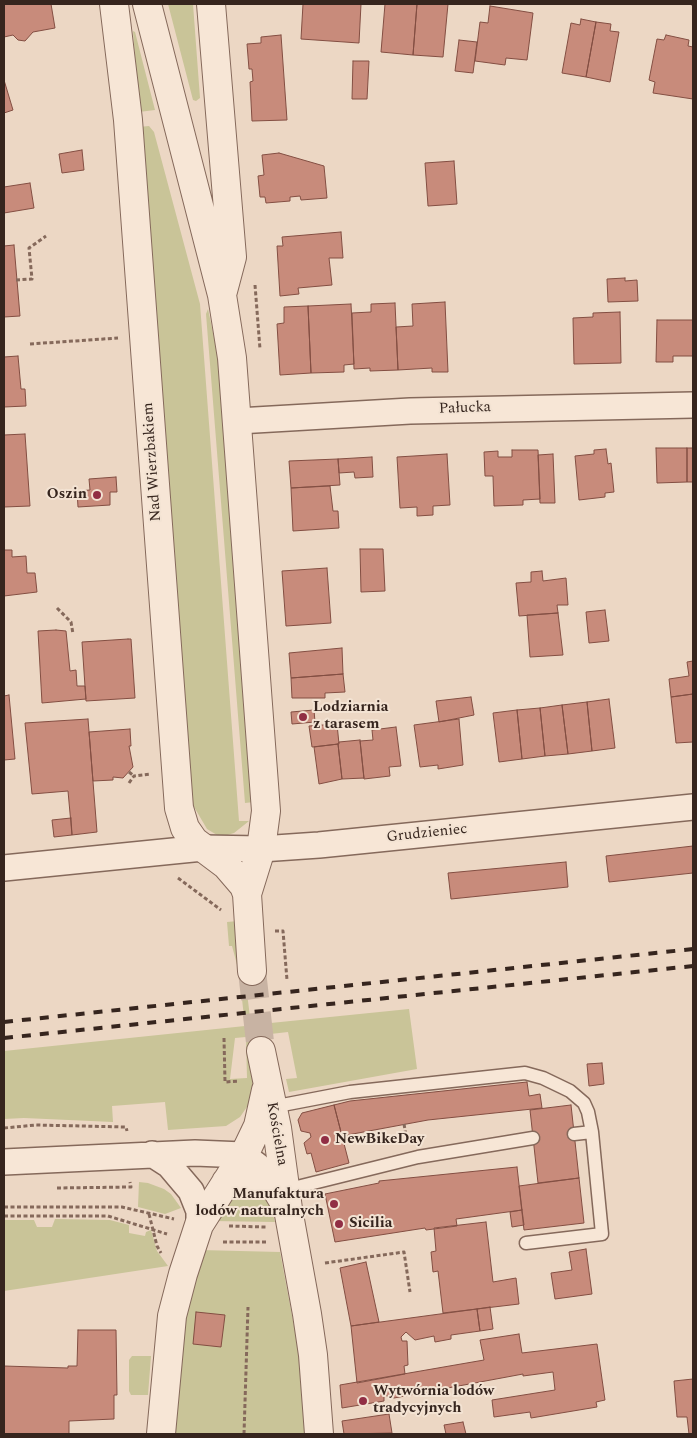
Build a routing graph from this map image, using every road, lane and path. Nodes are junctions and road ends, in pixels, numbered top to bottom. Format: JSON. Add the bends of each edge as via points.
{"nodes":[{"id":1,"x":114,"y":4,"type":"edge"},
{"id":2,"x":147,"y":4,"type":"edge"},
{"id":3,"x":211,"y":4,"type":"edge"},
{"id":4,"x":46,"y":236,"type":"dead end"},
{"id":5,"x":16,"y":280,"type":"dead end"},
{"id":6,"x":222,"y":295,"type":"junction"},
{"id":7,"x":121,"y":338,"type":"dead end"},
{"id":8,"x":30,"y":344,"type":"dead end"},
{"id":9,"x":693,"y":405,"type":"edge"},
{"id":10,"x":238,"y":422,"type":"junction"},
{"id":11,"x":57,"y":608,"type":"dead end"},
{"id":12,"x":73,"y":634,"type":"dead end"},
{"id":13,"x":129,"y":772,"type":"dead end"},
{"id":14,"x":154,"y":774,"type":"dead end"},
{"id":15,"x":134,"y":776,"type":"junction"},
{"id":16,"x":129,"y":783,"type":"dead end"},
{"id":17,"x":693,"y":807,"type":"edge"},
{"id":18,"x":179,"y":808,"type":"junction"},
{"id":19,"x":203,"y":848,"type":"junction"},
{"id":20,"x":261,"y":850,"type":"junction"},
{"id":21,"x":160,"y":852,"type":"junction"},
{"id":22,"x":4,"y":868,"type":"edge"},
{"id":23,"x":247,"y":894,"type":"junction"},
{"id":24,"x":283,"y":937,"type":"dead end"},
{"id":25,"x":252,"y":971,"type":"tunnel mouth"},
{"id":26,"x":287,"y":980,"type":"dead end"},
{"id":27,"x":224,"y":1038,"type":"dead end"},
{"id":28,"x":261,"y":1051,"type":"tunnel mouth"},
{"id":29,"x":266,"y":1100,"type":"junction"},
{"id":30,"x":592,"y":1132,"type":"junction"},
{"id":31,"x":127,"y":1133,"type":"dead end"},
{"id":32,"x":136,"y":1133,"type":"dead end"},
{"id":33,"x":574,"y":1134,"type":"dead end"},
{"id":34,"x":534,"y":1138,"type":"dead end"},
{"id":35,"x":152,"y":1154,"type":"junction"},
{"id":36,"x":243,"y":1154,"type":"junction"},
{"id":37,"x":4,"y":1162,"type":"edge"},
{"id":38,"x":226,"y":1182,"type":"junction"},
{"id":39,"x":4,"y":1207,"type":"edge"},
{"id":40,"x":288,"y":1213,"type":"junction"},
{"id":41,"x":149,"y":1214,"type":"junction"},
{"id":42,"x":4,"y":1216,"type":"edge"},
{"id":43,"x":152,"y":1228,"type":"junction"},
{"id":44,"x":196,"y":1233,"type":"junction"},
{"id":45,"x":526,"y":1243,"type":"dead end"},
{"id":46,"x":163,"y":1257,"type":"dead end"},
{"id":47,"x":325,"y":1263,"type":"dead end"},
{"id":48,"x":410,"y":1292,"type":"dead end"},
{"id":49,"x":248,"y":1308,"type":"dead end"},
{"id":50,"x":161,"y":1434,"type":"edge"},
{"id":51,"x":244,"y":1434,"type":"edge"},
{"id":52,"x":320,"y":1434,"type":"edge"}],
"edges":[{"from":1,"to":18,"type":"street","name":"Nad Wierzbakiem","via":[[128,120]]},
{"from":2,"to":6,"type":"street"},
{"from":3,"to":6,"type":"street","via":[[232,257]]},
{"from":4,"to":5,"type":"path","via":[[29,248],[32,279]]},
{"from":6,"to":10,"type":"street"},
{"from":7,"to":8,"type":"path"},
{"from":9,"to":10,"type":"street","name":"Pałucka","via":[[410,411]]},
{"from":10,"to":20,"type":"street","via":[[266,811]]},
{"from":11,"to":12,"type":"path","via":[[72,622]]},
{"from":13,"to":15,"type":"path"},
{"from":14,"to":15,"type":"path"},
{"from":15,"to":16,"type":"path"},
{"from":17,"to":20,"type":"street","name":"Grudzieniec"},
{"from":18,"to":19,"type":"street","name":"Nad Wierzbakiem","via":[[190,835]]},
{"from":18,"to":21,"type":"street","via":[[172,837]]},
{"from":19,"to":20,"type":"street","name":"Grudzieniec"},
{"from":19,"to":21,"type":"street","name":"Grudzieniec"},
{"from":19,"to":23,"type":"street","name":"Nad Wierzbakiem","via":[[226,865]]},
{"from":20,"to":23,"type":"street"},
{"from":21,"to":22,"type":"street","name":"Grudzieniec"},
{"from":23,"to":25,"type":"street"},
{"from":24,"to":26,"type":"path"},
{"from":27,"to":29,"type":"path","via":[[224,1082]]},
{"from":28,"to":29,"type":"street"},
{"from":29,"to":30,"type":"lane","via":[[525,1073],[561,1087],[584,1102]]},
{"from":29,"to":36,"type":"lane"},
{"from":29,"to":36,"type":"street","name":"Kościelna","via":[[258,1126]]},
{"from":29,"to":40,"type":"street","name":"Kościelna"},
{"from":30,"to":33,"type":"lane"},
{"from":30,"to":45,"type":"lane","via":[[602,1234]]},
{"from":31,"to":32,"type":"path"},
{"from":34,"to":40,"type":"lane","via":[[418,1157]]},
{"from":35,"to":36,"type":"street"},
{"from":35,"to":37,"type":"street"},
{"from":35,"to":44,"type":"street","via":[[173,1170],[191,1191],[198,1211]]},
{"from":36,"to":38,"type":"street","name":"Kościelna"},
{"from":36,"to":40,"type":"street","via":[[267,1174]]},
{"from":38,"to":40,"type":"street","via":[[248,1176],[265,1179],[274,1187]]},
{"from":38,"to":44,"type":"street","name":"Kościelna"},
{"from":39,"to":41,"type":"path","via":[[122,1207]]},
{"from":40,"to":44,"type":"path"},
{"from":40,"to":44,"type":"path","via":[[279,1228]]},
{"from":40,"to":52,"type":"street","name":"Kościelna","via":[[313,1355]]},
{"from":41,"to":43,"type":"path"},
{"from":41,"to":44,"type":"path"},
{"from":42,"to":43,"type":"path","via":[[108,1216]]},
{"from":43,"to":44,"type":"path"},
{"from":43,"to":46,"type":"path"},
{"from":44,"to":50,"type":"street","name":"Kościelna","via":[[172,1316]]},
{"from":47,"to":48,"type":"path","via":[[404,1252]]},
{"from":49,"to":51,"type":"path"}]}
